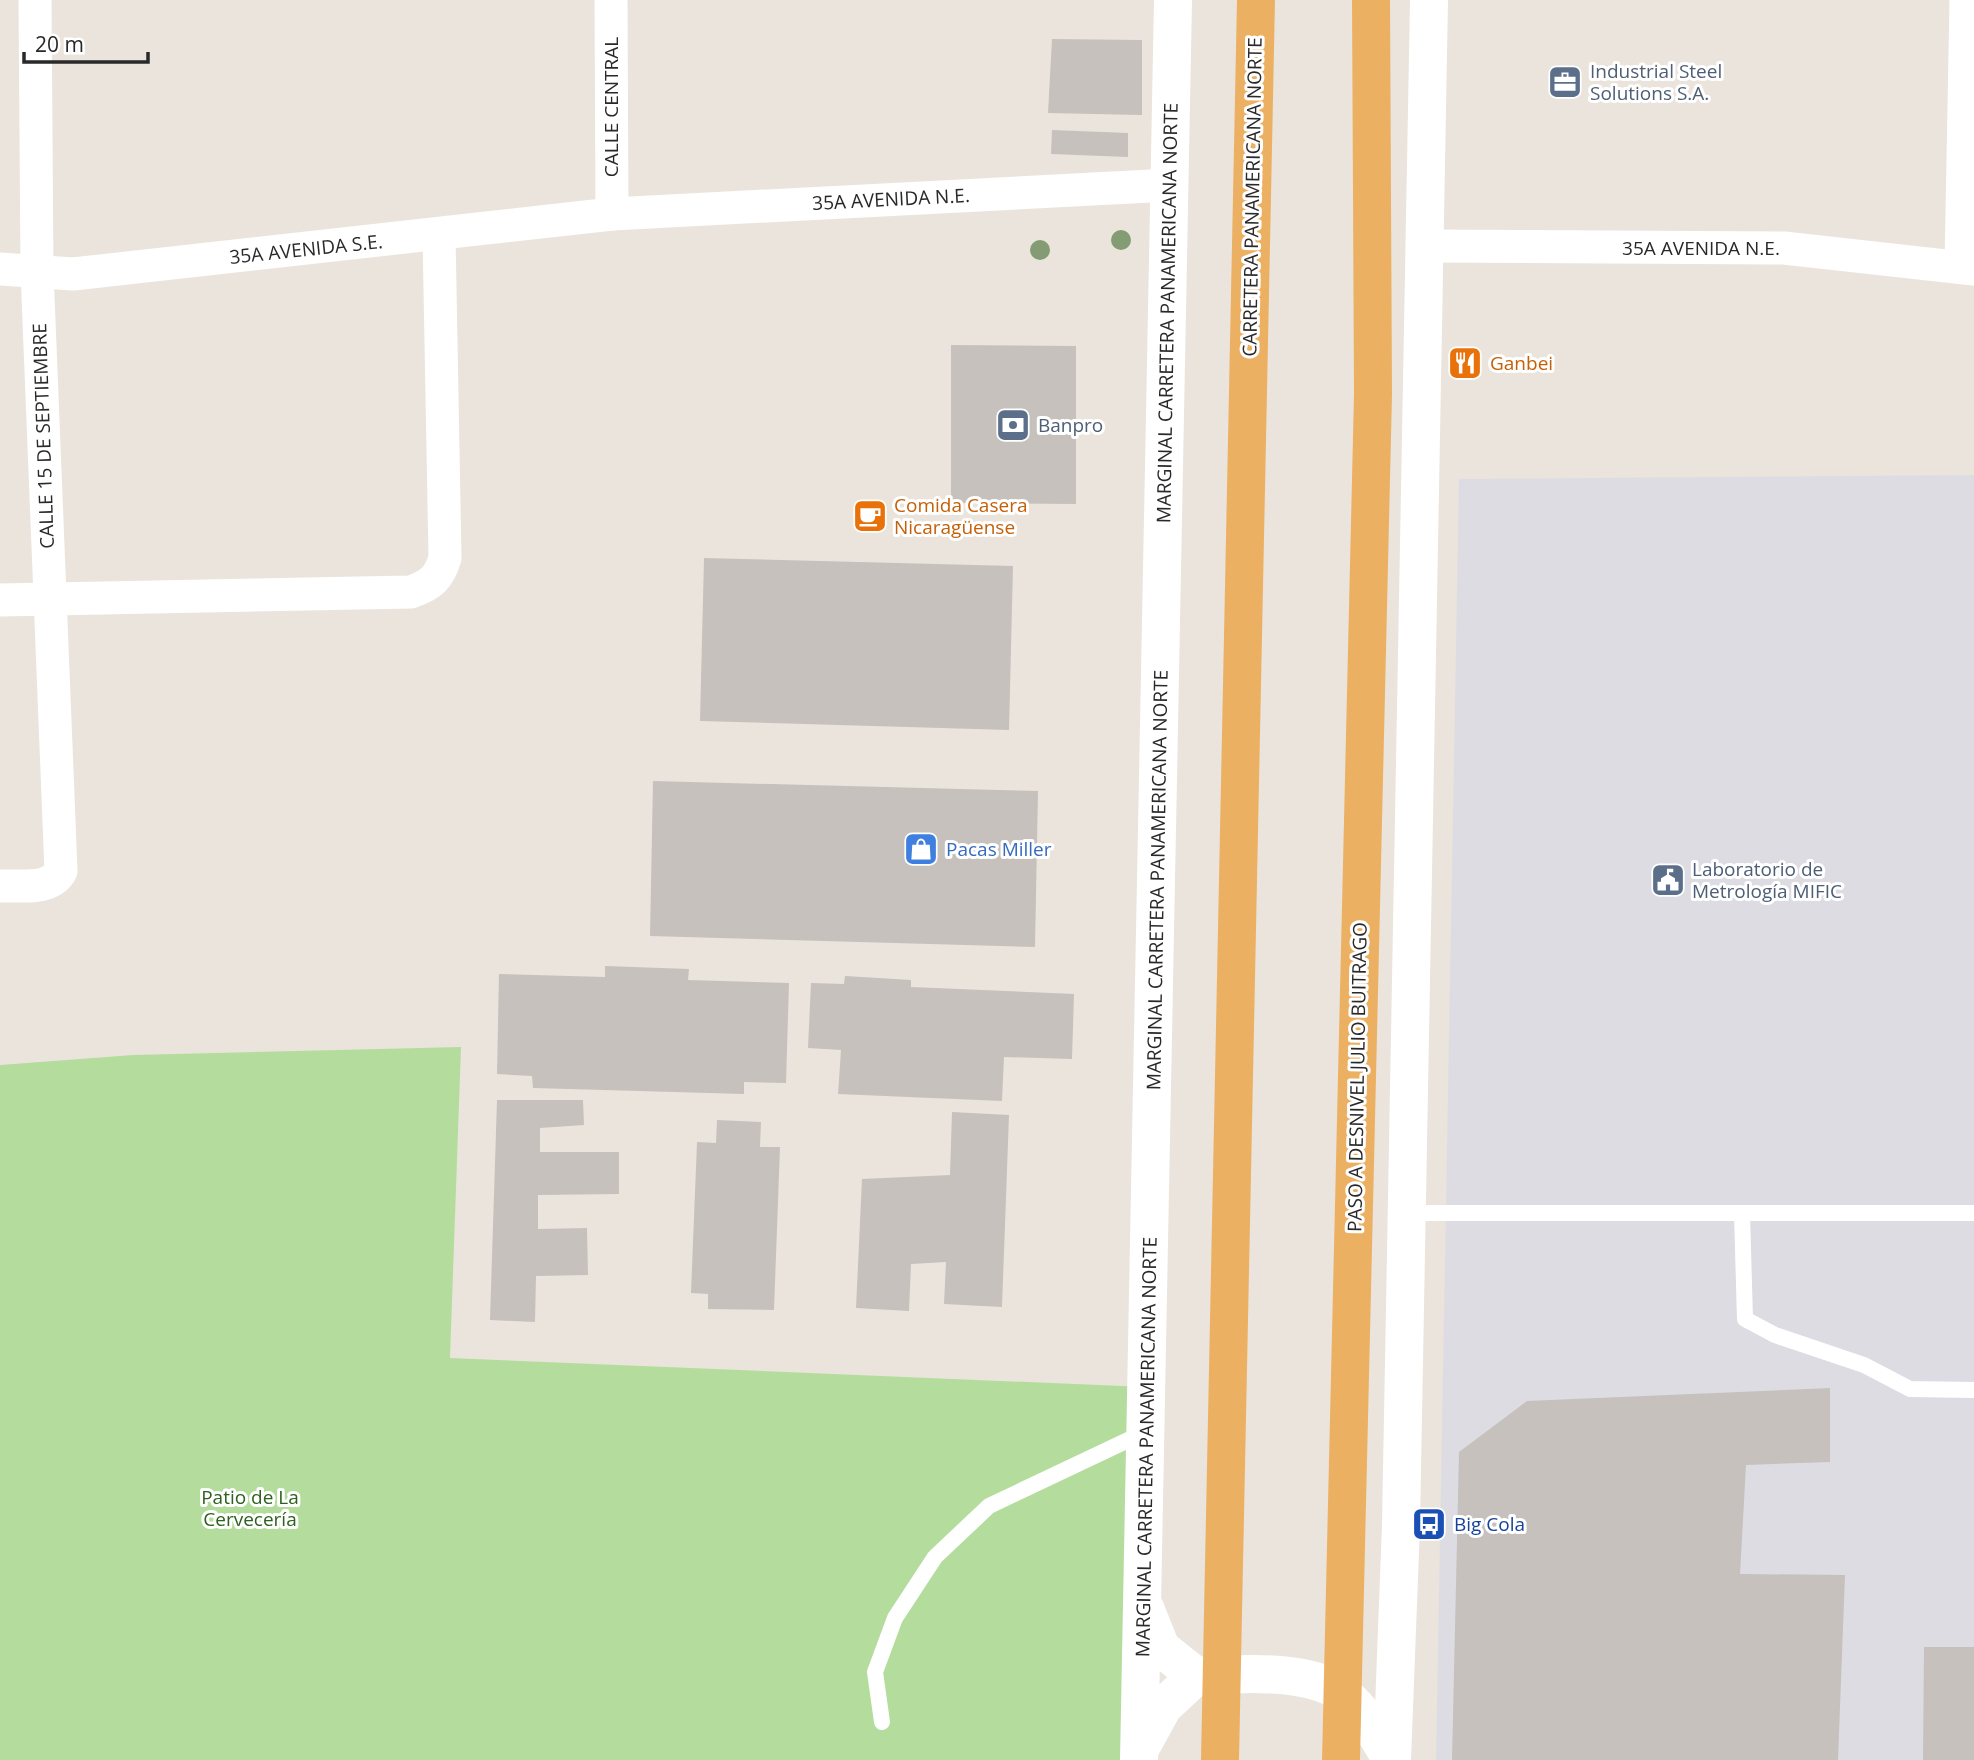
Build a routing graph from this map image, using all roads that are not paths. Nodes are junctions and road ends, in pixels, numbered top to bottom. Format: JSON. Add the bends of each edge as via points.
{"nodes":[{"id":1,"x":35,"y":0,"type":"edge"},
{"id":2,"x":611,"y":0,"type":"edge"},
{"id":3,"x":1173,"y":0,"type":"edge"},
{"id":4,"x":1256,"y":0,"type":"edge"},
{"id":5,"x":1371,"y":0,"type":"edge"},
{"id":6,"x":1429,"y":0,"type":"edge"},
{"id":7,"x":1966,"y":0,"type":"edge"},
{"id":8,"x":1170,"y":185,"type":"junction"},
{"id":9,"x":611,"y":214,"type":"junction"},
{"id":10,"x":439,"y":235,"type":"junction"},
{"id":11,"x":1426,"y":246,"type":"junction"},
{"id":12,"x":1967,"y":268,"type":"edge"},
{"id":13,"x":0,"y":269,"type":"edge"},
{"id":14,"x":37,"y":271,"type":"junction"},
{"id":15,"x":49,"y":598,"type":"junction"},
{"id":16,"x":0,"y":600,"type":"edge"},
{"id":17,"x":0,"y":886,"type":"edge"},
{"id":18,"x":1405,"y":1213,"type":"junction"},
{"id":19,"x":1974,"y":1213,"type":"edge"},
{"id":20,"x":1742,"y":1214,"type":"junction"},
{"id":21,"x":1974,"y":1390,"type":"edge"},
{"id":22,"x":1146,"y":1432,"type":"junction"},
{"id":23,"x":1142,"y":1603,"type":"junction"},
{"id":24,"x":1196,"y":1676,"type":"junction"},
{"id":25,"x":882,"y":1722,"type":"dead end"},
{"id":26,"x":1140,"y":1754,"type":"edge"},
{"id":27,"x":1220,"y":1760,"type":"edge"},
{"id":28,"x":1341,"y":1760,"type":"edge"},
{"id":29,"x":1392,"y":1760,"type":"edge"}],
"edges":[{"from":1,"to":14,"type":"street","name":"CALLE 15 DE SEPTIEMBRE"},
{"from":2,"to":9,"type":"street","name":"CALLE CENTRAL"},
{"from":3,"to":8,"type":"street","name":"MARGINAL CARRETERA PANAMERICANA NORTE"},
{"from":4,"to":27,"type":"highway","name":"CARRETERA PANAMERICANA NORTE"},
{"from":5,"to":28,"type":"highway","name":"PASO A DESNIVEL JULIO BUITRAGO","via":[[1373,394]]},
{"from":6,"to":11,"type":"street"},
{"from":7,"to":12,"type":"street"},
{"from":8,"to":9,"type":"street","name":"35A AVENIDA N.E."},
{"from":8,"to":22,"type":"street","name":"MARGINAL CARRETERA PANAMERICANA NORTE"},
{"from":9,"to":10,"type":"street","name":"35A AVENIDA S.E."},
{"from":10,"to":14,"type":"street","name":"35A AVENIDA S.E.","via":[[73,274]]},
{"from":10,"to":15,"type":"street","via":[[445,558],[429,586],[411,592]]},
{"from":11,"to":12,"type":"street","name":"35A AVENIDA N.E.","via":[[1784,248]]},
{"from":11,"to":18,"type":"street"},
{"from":13,"to":14,"type":"street","name":"35A AVENIDA S.E."},
{"from":14,"to":15,"type":"street","name":"CALLE 15 DE SEPTIEMBRE"},
{"from":15,"to":16,"type":"street"},
{"from":15,"to":17,"type":"street","name":"CALLE 15 DE SEPTIEMBRE","via":[[61,871],[45,885]]},
{"from":18,"to":20,"type":"lane"},
{"from":18,"to":29,"type":"street"},
{"from":19,"to":20,"type":"lane"},
{"from":20,"to":21,"type":"lane","via":[[1745,1319],[1775,1335],[1864,1365],[1910,1389]]},
{"from":22,"to":23,"type":"street","name":"MARGINAL CARRETERA PANAMERICANA NORTE"},
{"from":22,"to":25,"type":"lane","via":[[989,1506],[935,1557],[895,1618],[875,1672]]},
{"from":23,"to":24,"type":"street","via":[[1161,1648]]},
{"from":23,"to":26,"type":"street","name":"MARGINAL CARRETERA PANAMERICANA NORTE"},
{"from":24,"to":26,"type":"street","via":[[1163,1707]]},
{"from":24,"to":29,"type":"street","via":[[1286,1675],[1335,1689],[1365,1716]]}]}
